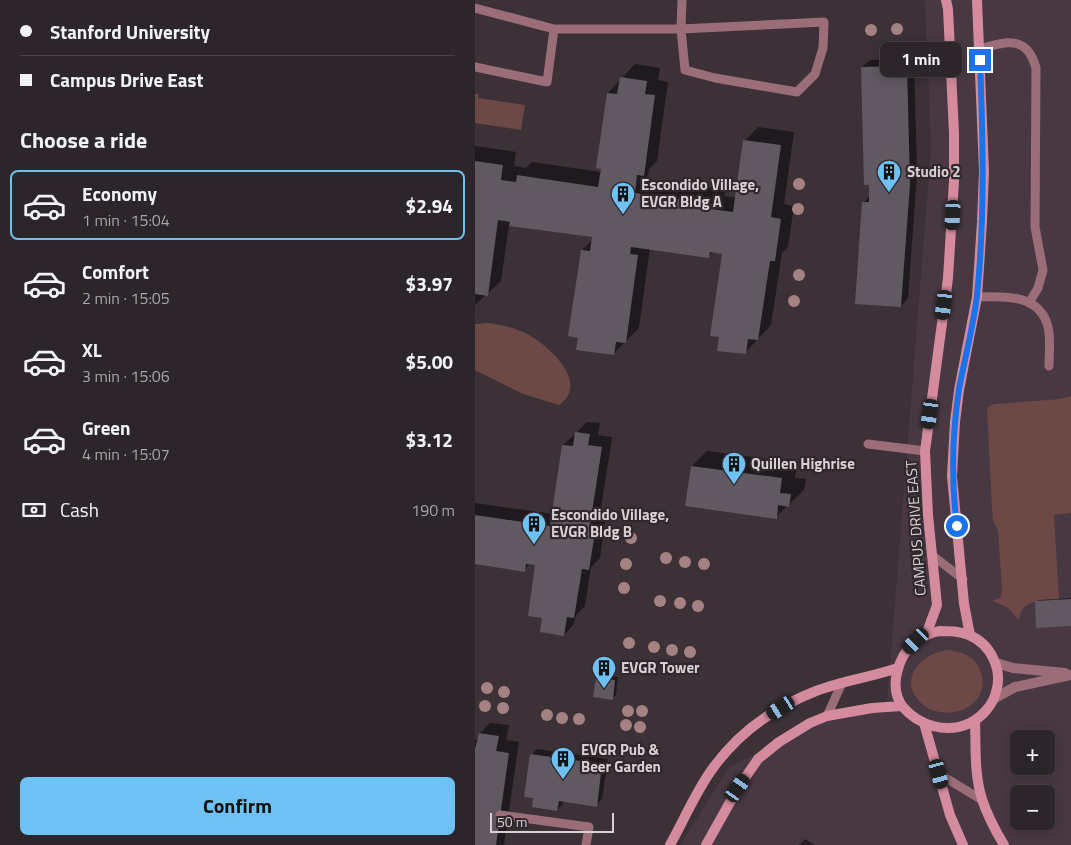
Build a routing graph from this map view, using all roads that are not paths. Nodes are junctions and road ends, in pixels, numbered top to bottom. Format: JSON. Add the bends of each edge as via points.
{"nodes":[{"id":1,"x":682,"y":0,"type":"edge"},
{"id":2,"x":946,"y":0,"type":"edge"},
{"id":3,"x":977,"y":0,"type":"edge"},
{"id":4,"x":475,"y":8,"type":"edge"},
{"id":5,"x":554,"y":29,"type":"junction"},
{"id":6,"x":681,"y":29,"type":"junction"},
{"id":7,"x":979,"y":49,"type":"junction"},
{"id":8,"x":475,"y":67,"type":"edge"},
{"id":9,"x":977,"y":297,"type":"junction"},
{"id":10,"x":1029,"y":303,"type":"junction"},
{"id":11,"x":1049,"y":366,"type":"dead end"},
{"id":12,"x":868,"y":444,"type":"dead end"},
{"id":13,"x":925,"y":451,"type":"junction"},
{"id":14,"x":933,"y":556,"type":"junction"},
{"id":15,"x":963,"y":579,"type":"junction"},
{"id":16,"x":926,"y":635,"type":"junction"},
{"id":17,"x":970,"y":635,"type":"junction"},
{"id":18,"x":995,"y":663,"type":"junction"},
{"id":19,"x":898,"y":668,"type":"junction"},
{"id":20,"x":1071,"y":674,"type":"edge"},
{"id":21,"x":842,"y":683,"type":"junction"},
{"id":22,"x":995,"y":698,"type":"junction"},
{"id":23,"x":903,"y":706,"type":"junction"},
{"id":24,"x":827,"y":716,"type":"junction"},
{"id":25,"x":975,"y":720,"type":"junction"},
{"id":26,"x":924,"y":723,"type":"junction"},
{"id":27,"x":939,"y":774,"type":"junction"},
{"id":28,"x":982,"y":800,"type":"junction"},
{"id":29,"x":500,"y":815,"type":"dead end"},
{"id":30,"x":586,"y":845,"type":"edge"},
{"id":31,"x":670,"y":845,"type":"edge"},
{"id":32,"x":706,"y":845,"type":"edge"},
{"id":33,"x":963,"y":845,"type":"edge"},
{"id":34,"x":1004,"y":845,"type":"edge"}],
"edges":[{"from":1,"to":6,"type":"lane"},
{"from":2,"to":13,"type":"street","name":"CAMPUS DRIVE EAST","via":[[954,133],[952,232]]},
{"from":3,"to":7,"type":"street"},
{"from":4,"to":5,"type":"lane"},
{"from":5,"to":6,"type":"lane"},
{"from":5,"to":8,"type":"lane","via":[[547,82]]},
{"from":6,"to":6,"type":"lane","via":[[685,70],[797,92],[815,74],[823,48],[824,22]]},
{"from":7,"to":9,"type":"street","via":[[983,222]]},
{"from":7,"to":10,"type":"lane","via":[[1005,42],[1017,43],[1031,55],[1036,68],[1035,226],[1043,270]]},
{"from":9,"to":10,"type":"lane","via":[[1023,299]]},
{"from":9,"to":15,"type":"street","via":[[958,398],[952,476]]},
{"from":10,"to":11,"type":"lane","via":[[1041,311],[1049,328]]},
{"from":12,"to":13,"type":"lane"},
{"from":13,"to":14,"type":"street","name":"CAMPUS DRIVE EAST"},
{"from":14,"to":15,"type":"lane"},
{"from":14,"to":16,"type":"street","name":"CAMPUS DRIVE EAST","via":[[937,605]]},
{"from":15,"to":17,"type":"street"},
{"from":16,"to":17,"type":"street","via":[[955,631]]},
{"from":16,"to":19,"type":"street","via":[[907,649]]},
{"from":17,"to":18,"type":"street","via":[[985,646]]},
{"from":18,"to":20,"type":"street"},
{"from":18,"to":22,"type":"street","via":[[999,683]]},
{"from":19,"to":21,"type":"street"},
{"from":19,"to":23,"type":"street","via":[[897,688]]},
{"from":20,"to":22,"type":"street","via":[[1015,687]]},
{"from":21,"to":24,"type":"lane"},
{"from":21,"to":31,"type":"street","via":[[795,700],[753,725],[713,769]]},
{"from":22,"to":25,"type":"street"},
{"from":23,"to":24,"type":"street"},
{"from":23,"to":26,"type":"street"},
{"from":24,"to":32,"type":"street","via":[[779,742],[758,759]]},
{"from":25,"to":26,"type":"street","via":[[950,728]]},
{"from":25,"to":28,"type":"street","via":[[976,770]]},
{"from":26,"to":27,"type":"street"},
{"from":27,"to":28,"type":"lane"},
{"from":27,"to":33,"type":"street","via":[[950,816]]},
{"from":28,"to":34,"type":"street"},
{"from":29,"to":30,"type":"lane","via":[[589,826]]}]}
